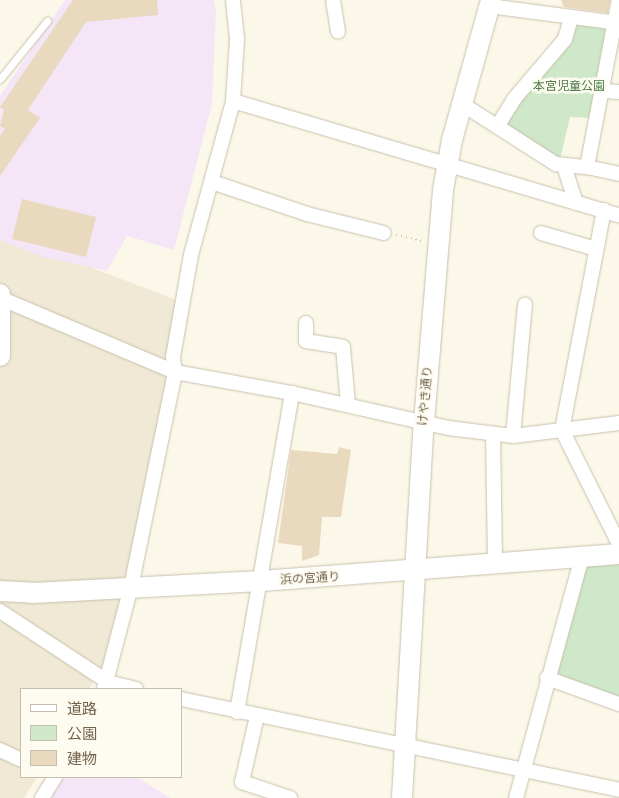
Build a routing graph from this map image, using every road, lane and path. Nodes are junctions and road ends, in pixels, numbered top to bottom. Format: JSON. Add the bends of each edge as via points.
{"nodes":[{"id":1,"x":233,"y":0,"type":"edge"},
{"id":2,"x":334,"y":0,"type":"edge"},
{"id":3,"x":619,"y":0,"type":"edge"},
{"id":4,"x":490,"y":3,"type":"edge"},
{"id":5,"x":571,"y":18,"type":"junction"},
{"id":6,"x":47,"y":21,"type":"dead end"},
{"id":7,"x":617,"y":23,"type":"edge"},
{"id":8,"x":338,"y":32,"type":"dead end"},
{"id":9,"x":0,"y":79,"type":"edge"},
{"id":10,"x":604,"y":91,"type":"junction"},
{"id":11,"x":619,"y":92,"type":"edge"},
{"id":12,"x":233,"y":101,"type":"junction"},
{"id":13,"x":462,"y":104,"type":"junction"},
{"id":14,"x":498,"y":125,"type":"junction"},
{"id":15,"x":447,"y":166,"type":"junction"},
{"id":16,"x":564,"y":166,"type":"junction"},
{"id":17,"x":587,"y":167,"type":"junction"},
{"id":18,"x":619,"y":174,"type":"edge"},
{"id":19,"x":212,"y":182,"type":"junction"},
{"id":20,"x":576,"y":203,"type":"junction"},
{"id":21,"x":604,"y":210,"type":"junction"},
{"id":22,"x":619,"y":215,"type":"edge"},
{"id":23,"x":384,"y":233,"type":"joint"},
{"id":24,"x":541,"y":233,"type":"dead end"},
{"id":25,"x":438,"y":243,"type":"junction"},
{"id":26,"x":596,"y":249,"type":"junction"},
{"id":27,"x":0,"y":297,"type":"edge"},
{"id":28,"x":525,"y":305,"type":"dead end"},
{"id":29,"x":306,"y":323,"type":"dead end"},
{"id":30,"x":0,"y":356,"type":"edge"},
{"id":31,"x":175,"y":372,"type":"junction"},
{"id":32,"x":292,"y":393,"type":"junction"},
{"id":33,"x":348,"y":404,"type":"junction"},
{"id":34,"x":424,"y":422,"type":"junction"},
{"id":35,"x":619,"y":423,"type":"edge"},
{"id":36,"x":562,"y":430,"type":"junction"},
{"id":37,"x":493,"y":434,"type":"junction"},
{"id":38,"x":513,"y":436,"type":"junction"},
{"id":39,"x":619,"y":544,"type":"edge"},
{"id":40,"x":619,"y":554,"type":"edge"},
{"id":41,"x":582,"y":557,"type":"junction"},
{"id":42,"x":495,"y":564,"type":"junction"},
{"id":43,"x":415,"y":572,"type":"junction"},
{"id":44,"x":261,"y":582,"type":"junction"},
{"id":45,"x":132,"y":588,"type":"junction"},
{"id":46,"x":0,"y":591,"type":"edge"},
{"id":47,"x":0,"y":611,"type":"edge"},
{"id":48,"x":547,"y":678,"type":"junction"},
{"id":49,"x":106,"y":685,"type":"edge"},
{"id":50,"x":128,"y":688,"type":"edge"},
{"id":51,"x":182,"y":699,"type":"edge"},
{"id":52,"x":619,"y":704,"type":"edge"},
{"id":53,"x":237,"y":712,"type":"junction"},
{"id":54,"x":257,"y":716,"type":"junction"},
{"id":55,"x":406,"y":748,"type":"junction"},
{"id":56,"x":0,"y":750,"type":"edge"},
{"id":57,"x":20,"y":760,"type":"edge"},
{"id":58,"x":521,"y":771,"type":"junction"},
{"id":59,"x":55,"y":778,"type":"edge"},
{"id":60,"x":619,"y":790,"type":"edge"},
{"id":61,"x":42,"y":798,"type":"edge"},
{"id":62,"x":290,"y":798,"type":"edge"},
{"id":63,"x":402,"y":798,"type":"edge"},
{"id":64,"x":516,"y":798,"type":"edge"}],
"edges":[{"from":1,"to":12,"type":"street","via":[[237,39]]},
{"from":2,"to":8,"type":"street"},
{"from":3,"to":7,"type":"street"},
{"from":4,"to":5,"type":"street"},
{"from":4,"to":13,"type":"street","name":"けやき通り"},
{"from":5,"to":7,"type":"street"},
{"from":5,"to":14,"type":"street","via":[[564,39],[514,99]]},
{"from":6,"to":9,"type":"lane"},
{"from":7,"to":10,"type":"street"},
{"from":10,"to":11,"type":"street"},
{"from":10,"to":17,"type":"street"},
{"from":12,"to":15,"type":"street"},
{"from":12,"to":19,"type":"street"},
{"from":13,"to":14,"type":"street"},
{"from":13,"to":15,"type":"street","name":"けやき通り"},
{"from":14,"to":16,"type":"street","via":[[556,164]]},
{"from":15,"to":20,"type":"street"},
{"from":15,"to":25,"type":"street","name":"けやき通り"},
{"from":16,"to":17,"type":"street"},
{"from":16,"to":20,"type":"street"},
{"from":17,"to":18,"type":"street"},
{"from":19,"to":23,"type":"street","via":[[307,214]]},
{"from":19,"to":31,"type":"street","via":[[191,255],[173,357]]},
{"from":20,"to":21,"type":"street"},
{"from":21,"to":22,"type":"street"},
{"from":21,"to":26,"type":"street"},
{"from":23,"to":25,"type":"path"},
{"from":24,"to":26,"type":"street"},
{"from":25,"to":34,"type":"street","name":"けやき通り"},
{"from":26,"to":36,"type":"street"},
{"from":27,"to":30,"type":"street"},
{"from":27,"to":31,"type":"street"},
{"from":28,"to":38,"type":"street"},
{"from":29,"to":33,"type":"street","via":[[306,342],[343,347]]},
{"from":31,"to":32,"type":"street"},
{"from":31,"to":45,"type":"street"},
{"from":32,"to":33,"type":"street"},
{"from":32,"to":44,"type":"street"},
{"from":33,"to":34,"type":"street"},
{"from":34,"to":37,"type":"street"},
{"from":34,"to":43,"type":"street","name":"けやき通り"},
{"from":35,"to":36,"type":"street"},
{"from":36,"to":38,"type":"street"},
{"from":36,"to":39,"type":"street"},
{"from":37,"to":38,"type":"street"},
{"from":37,"to":42,"type":"street"},
{"from":40,"to":41,"type":"street","name":"浜の宮通り"},
{"from":41,"to":42,"type":"street","name":"浜の宮通り"},
{"from":41,"to":48,"type":"street"},
{"from":42,"to":43,"type":"street","name":"浜の宮通り"},
{"from":43,"to":44,"type":"street","name":"浜の宮通り"},
{"from":43,"to":55,"type":"street","name":"けやき通り"},
{"from":44,"to":45,"type":"street","name":"浜の宮通り"},
{"from":44,"to":53,"type":"street"},
{"from":45,"to":46,"type":"street","name":"浜の宮通り"},
{"from":45,"to":49,"type":"street"},
{"from":47,"to":49,"type":"street"},
{"from":48,"to":52,"type":"street"},
{"from":48,"to":58,"type":"street"},
{"from":49,"to":50,"type":"street"},
{"from":51,"to":53,"type":"street"},
{"from":53,"to":54,"type":"street"},
{"from":54,"to":55,"type":"street"},
{"from":54,"to":62,"type":"street","via":[[242,782]]},
{"from":55,"to":58,"type":"street"},
{"from":55,"to":63,"type":"street","name":"けやき通り"},
{"from":56,"to":57,"type":"street"},
{"from":58,"to":60,"type":"street"},
{"from":58,"to":64,"type":"street"},
{"from":59,"to":61,"type":"street"}]}
